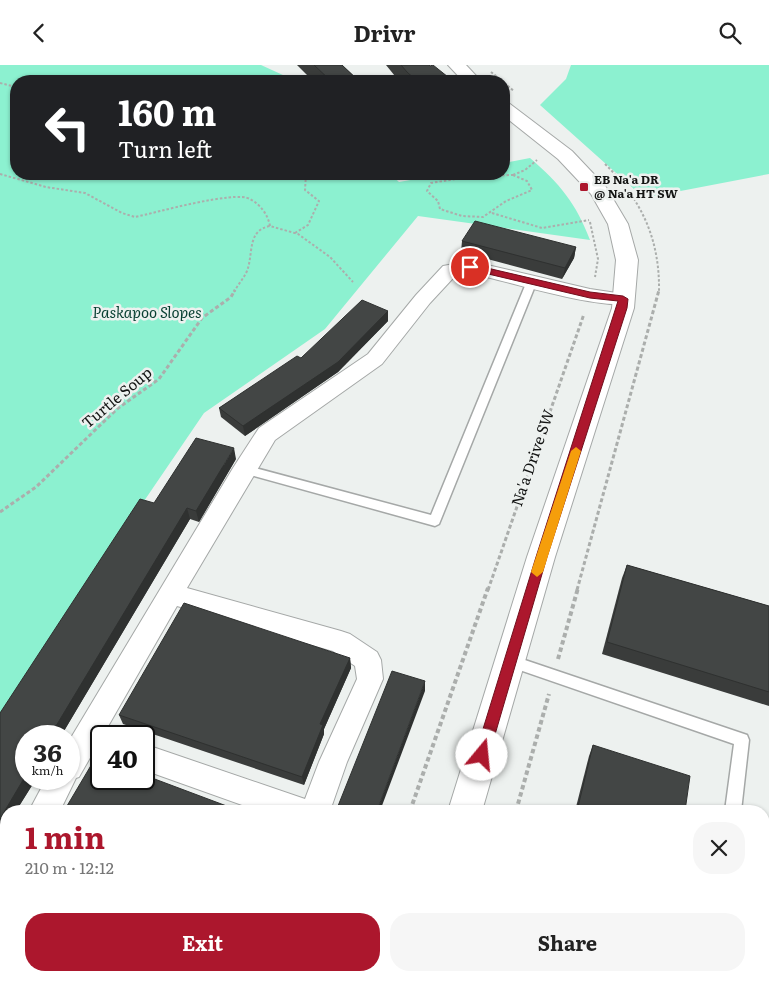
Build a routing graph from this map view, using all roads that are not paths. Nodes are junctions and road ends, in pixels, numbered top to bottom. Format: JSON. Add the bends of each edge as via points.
{"nodes":[{"id":1,"x":456,"y":65,"type":"edge"},
{"id":2,"x":466,"y":75,"type":"edge"},
{"id":3,"x":510,"y":113,"type":"edge"},
{"id":4,"x":532,"y":281,"type":"junction"},
{"id":5,"x":623,"y":299,"type":"junction"},
{"id":6,"x":244,"y":469,"type":"junction"},
{"id":7,"x":171,"y":594,"type":"junction"},
{"id":8,"x":510,"y":661,"type":"junction"},
{"id":9,"x":102,"y":725,"type":"edge"},
{"id":10,"x":90,"y":744,"type":"edge"},
{"id":11,"x":80,"y":755,"type":"edge"},
{"id":12,"x":155,"y":761,"type":"edge"},
{"id":13,"x":56,"y":790,"type":"edge"},
{"id":14,"x":47,"y":805,"type":"edge"},
{"id":15,"x":282,"y":805,"type":"edge"},
{"id":16,"x":317,"y":805,"type":"edge"},
{"id":17,"x":467,"y":805,"type":"edge"},
{"id":18,"x":734,"y":805,"type":"edge"}],
"edges":[{"from":1,"to":2,"type":"street"},
{"from":3,"to":5,"type":"street","via":[[565,155],[600,191],[618,224],[627,260]]},
{"from":4,"to":5,"type":"street"},
{"from":4,"to":6,"type":"street","via":[[470,267],[450,270],[375,359],[267,434]]},
{"from":4,"to":6,"type":"lane","via":[[436,521]]},
{"from":5,"to":8,"type":"street"},
{"from":6,"to":7,"type":"street"},
{"from":7,"to":9,"type":"street"},
{"from":7,"to":16,"type":"street","via":[[341,642],[368,660],[370,679]]},
{"from":8,"to":17,"type":"street"},
{"from":8,"to":18,"type":"lane","via":[[742,740]]},
{"from":10,"to":11,"type":"street"},
{"from":12,"to":15,"type":"street"},
{"from":13,"to":14,"type":"street"}]}
